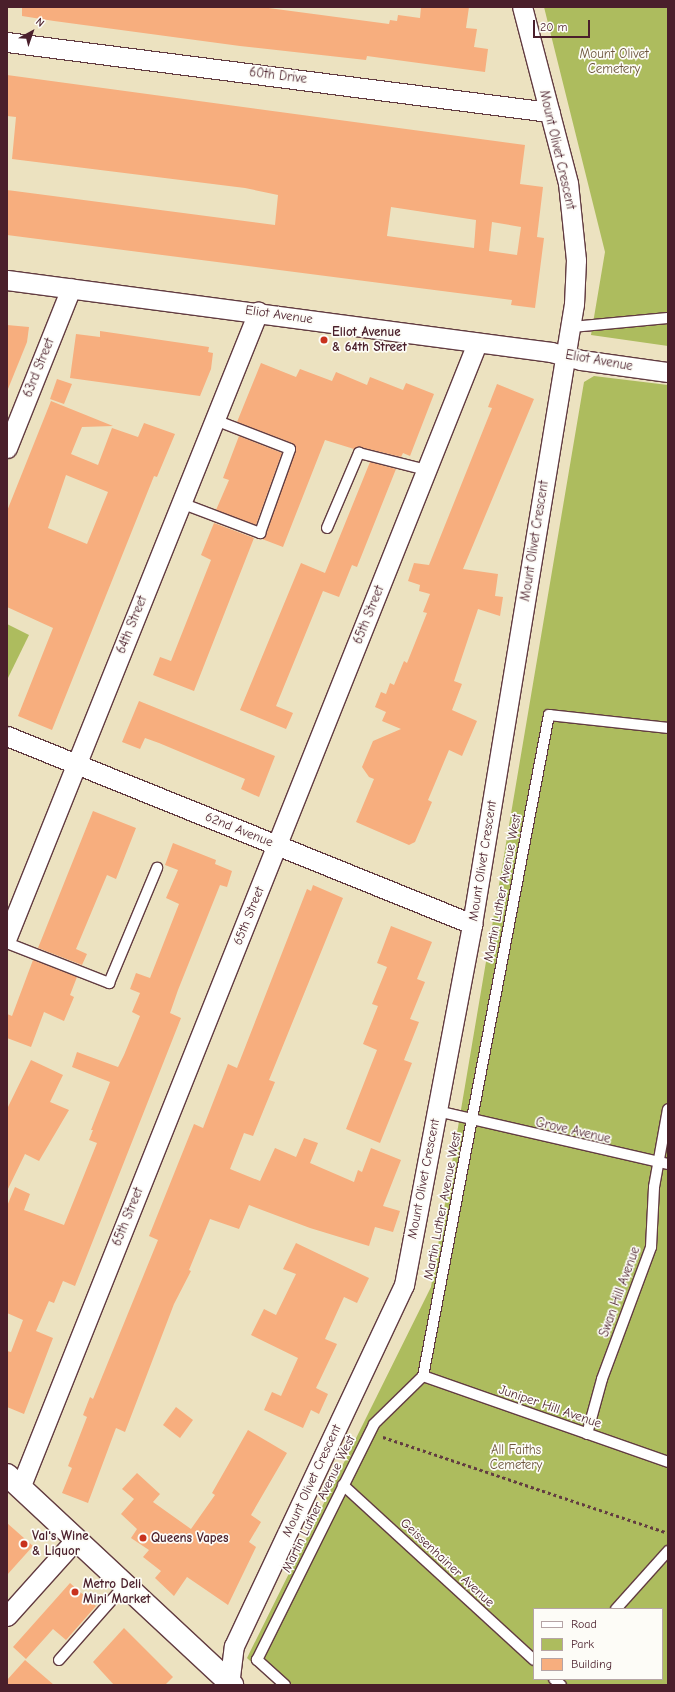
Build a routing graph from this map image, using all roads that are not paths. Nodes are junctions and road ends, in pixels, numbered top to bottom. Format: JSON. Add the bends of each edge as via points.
{"nodes":[{"id":1,"x":522,"y":7,"type":"edge"},
{"id":2,"x":7,"y":42,"type":"edge"},
{"id":3,"x":549,"y":112,"type":"junction"},
{"id":4,"x":7,"y":280,"type":"edge"},
{"id":5,"x":71,"y":288,"type":"junction"},
{"id":6,"x":258,"y":312,"type":"junction"},
{"id":7,"x":668,"y":318,"type":"edge"},
{"id":8,"x":572,"y":327,"type":"junction"},
{"id":9,"x":477,"y":344,"type":"junction"},
{"id":10,"x":567,"y":355,"type":"junction"},
{"id":11,"x":668,"y":372,"type":"edge"},
{"id":12,"x":215,"y":420,"type":"junction"},
{"id":13,"x":7,"y":448,"type":"edge"},
{"id":14,"x":426,"y":470,"type":"junction"},
{"id":15,"x":181,"y":503,"type":"junction"},
{"id":16,"x":328,"y":528,"type":"dead end"},
{"id":17,"x":668,"y":728,"type":"edge"},
{"id":18,"x":7,"y":736,"type":"edge"},
{"id":19,"x":76,"y":764,"type":"junction"},
{"id":20,"x":277,"y":846,"type":"junction"},
{"id":21,"x":157,"y":868,"type":"dead end"},
{"id":22,"x":472,"y":924,"type":"junction"},
{"id":23,"x":7,"y":937,"type":"edge"},
{"id":24,"x":7,"y":943,"type":"edge"},
{"id":25,"x":668,"y":1109,"type":"edge"},
{"id":26,"x":436,"y":1112,"type":"junction"},
{"id":27,"x":472,"y":1121,"type":"junction"},
{"id":28,"x":663,"y":1164,"type":"edge"},
{"id":29,"x":424,"y":1376,"type":"junction"},
{"id":30,"x":587,"y":1434,"type":"junction"},
{"id":31,"x":668,"y":1462,"type":"edge"},
{"id":32,"x":14,"y":1481,"type":"edge"},
{"id":33,"x":343,"y":1485,"type":"junction"},
{"id":34,"x":76,"y":1539,"type":"junction"},
{"id":35,"x":668,"y":1551,"type":"edge"},
{"id":36,"x":125,"y":1585,"type":"junction"},
{"id":37,"x":617,"y":1608,"type":"edge"},
{"id":38,"x":7,"y":1616,"type":"edge"},
{"id":39,"x":533,"y":1659,"type":"edge"},
{"id":40,"x":59,"y":1660,"type":"dead end"},
{"id":41,"x":230,"y":1684,"type":"edge"},
{"id":42,"x":285,"y":1685,"type":"edge"}],
"edges":[{"from":1,"to":3,"type":"street","name":"Mount Olivet Crescent"},
{"from":2,"to":3,"type":"street","name":"60th Drive"},
{"from":3,"to":8,"type":"street","name":"Mount Olivet Crescent","via":[[568,183],[574,229],[576,260]]},
{"from":4,"to":5,"type":"street","name":"Eliot Avenue"},
{"from":5,"to":6,"type":"street","name":"Eliot Avenue"},
{"from":5,"to":13,"type":"street","name":"63rd Street"},
{"from":6,"to":9,"type":"street","name":"Eliot Avenue"},
{"from":6,"to":12,"type":"street","name":"64th Street"},
{"from":7,"to":8,"type":"lane"},
{"from":8,"to":10,"type":"street","name":"Mount Olivet Crescent"},
{"from":9,"to":10,"type":"street","name":"Eliot Avenue"},
{"from":9,"to":14,"type":"street","name":"65th Street"},
{"from":10,"to":11,"type":"street","name":"Eliot Avenue","via":[[582,360]]},
{"from":10,"to":22,"type":"street","name":"Mount Olivet Crescent"},
{"from":12,"to":15,"type":"street","name":"64th Street"},
{"from":12,"to":15,"type":"lane","via":[[290,449],[260,533]]},
{"from":14,"to":16,"type":"lane","via":[[359,453]]},
{"from":14,"to":20,"type":"street","name":"65th Street"},
{"from":15,"to":19,"type":"street","name":"64th Street"},
{"from":17,"to":27,"type":"lane","name":"Martin Luther Avenue West","via":[[549,714]]},
{"from":18,"to":19,"type":"street","name":"62nd Avenue"},
{"from":19,"to":20,"type":"street","name":"62nd Avenue"},
{"from":19,"to":23,"type":"street","name":"64th Street"},
{"from":20,"to":22,"type":"street","name":"62nd Avenue"},
{"from":20,"to":32,"type":"street","name":"65th Street"},
{"from":21,"to":24,"type":"lane","via":[[109,983]]},
{"from":22,"to":26,"type":"street","name":"Mount Olivet Crescent"},
{"from":25,"to":28,"type":"lane","name":"Swan Hill Avenue"},
{"from":26,"to":27,"type":"lane","name":"Grove Avenue"},
{"from":26,"to":41,"type":"street","name":"Mount Olivet Crescent","via":[[404,1285],[234,1646]]},
{"from":27,"to":28,"type":"lane","name":"Grove Avenue"},
{"from":27,"to":29,"type":"lane","name":"Martin Luther Avenue West"},
{"from":28,"to":30,"type":"lane","name":"Swan Hill Avenue","via":[[654,1186],[651,1247],[602,1379]]},
{"from":29,"to":30,"type":"lane","name":"Juniper Hill Avenue"},
{"from":29,"to":33,"type":"lane","name":"Martin Luther Avenue West","via":[[374,1424]]},
{"from":30,"to":31,"type":"lane","name":"Juniper Hill Avenue"},
{"from":32,"to":34,"type":"main road"},
{"from":33,"to":39,"type":"lane","name":"Geissenhainer Avenue"},
{"from":33,"to":42,"type":"lane","name":"Martin Luther Avenue West","via":[[257,1660]]},
{"from":34,"to":36,"type":"main road"},
{"from":34,"to":38,"type":"street"},
{"from":35,"to":37,"type":"lane"},
{"from":36,"to":40,"type":"lane"},
{"from":36,"to":41,"type":"main road"}]}
